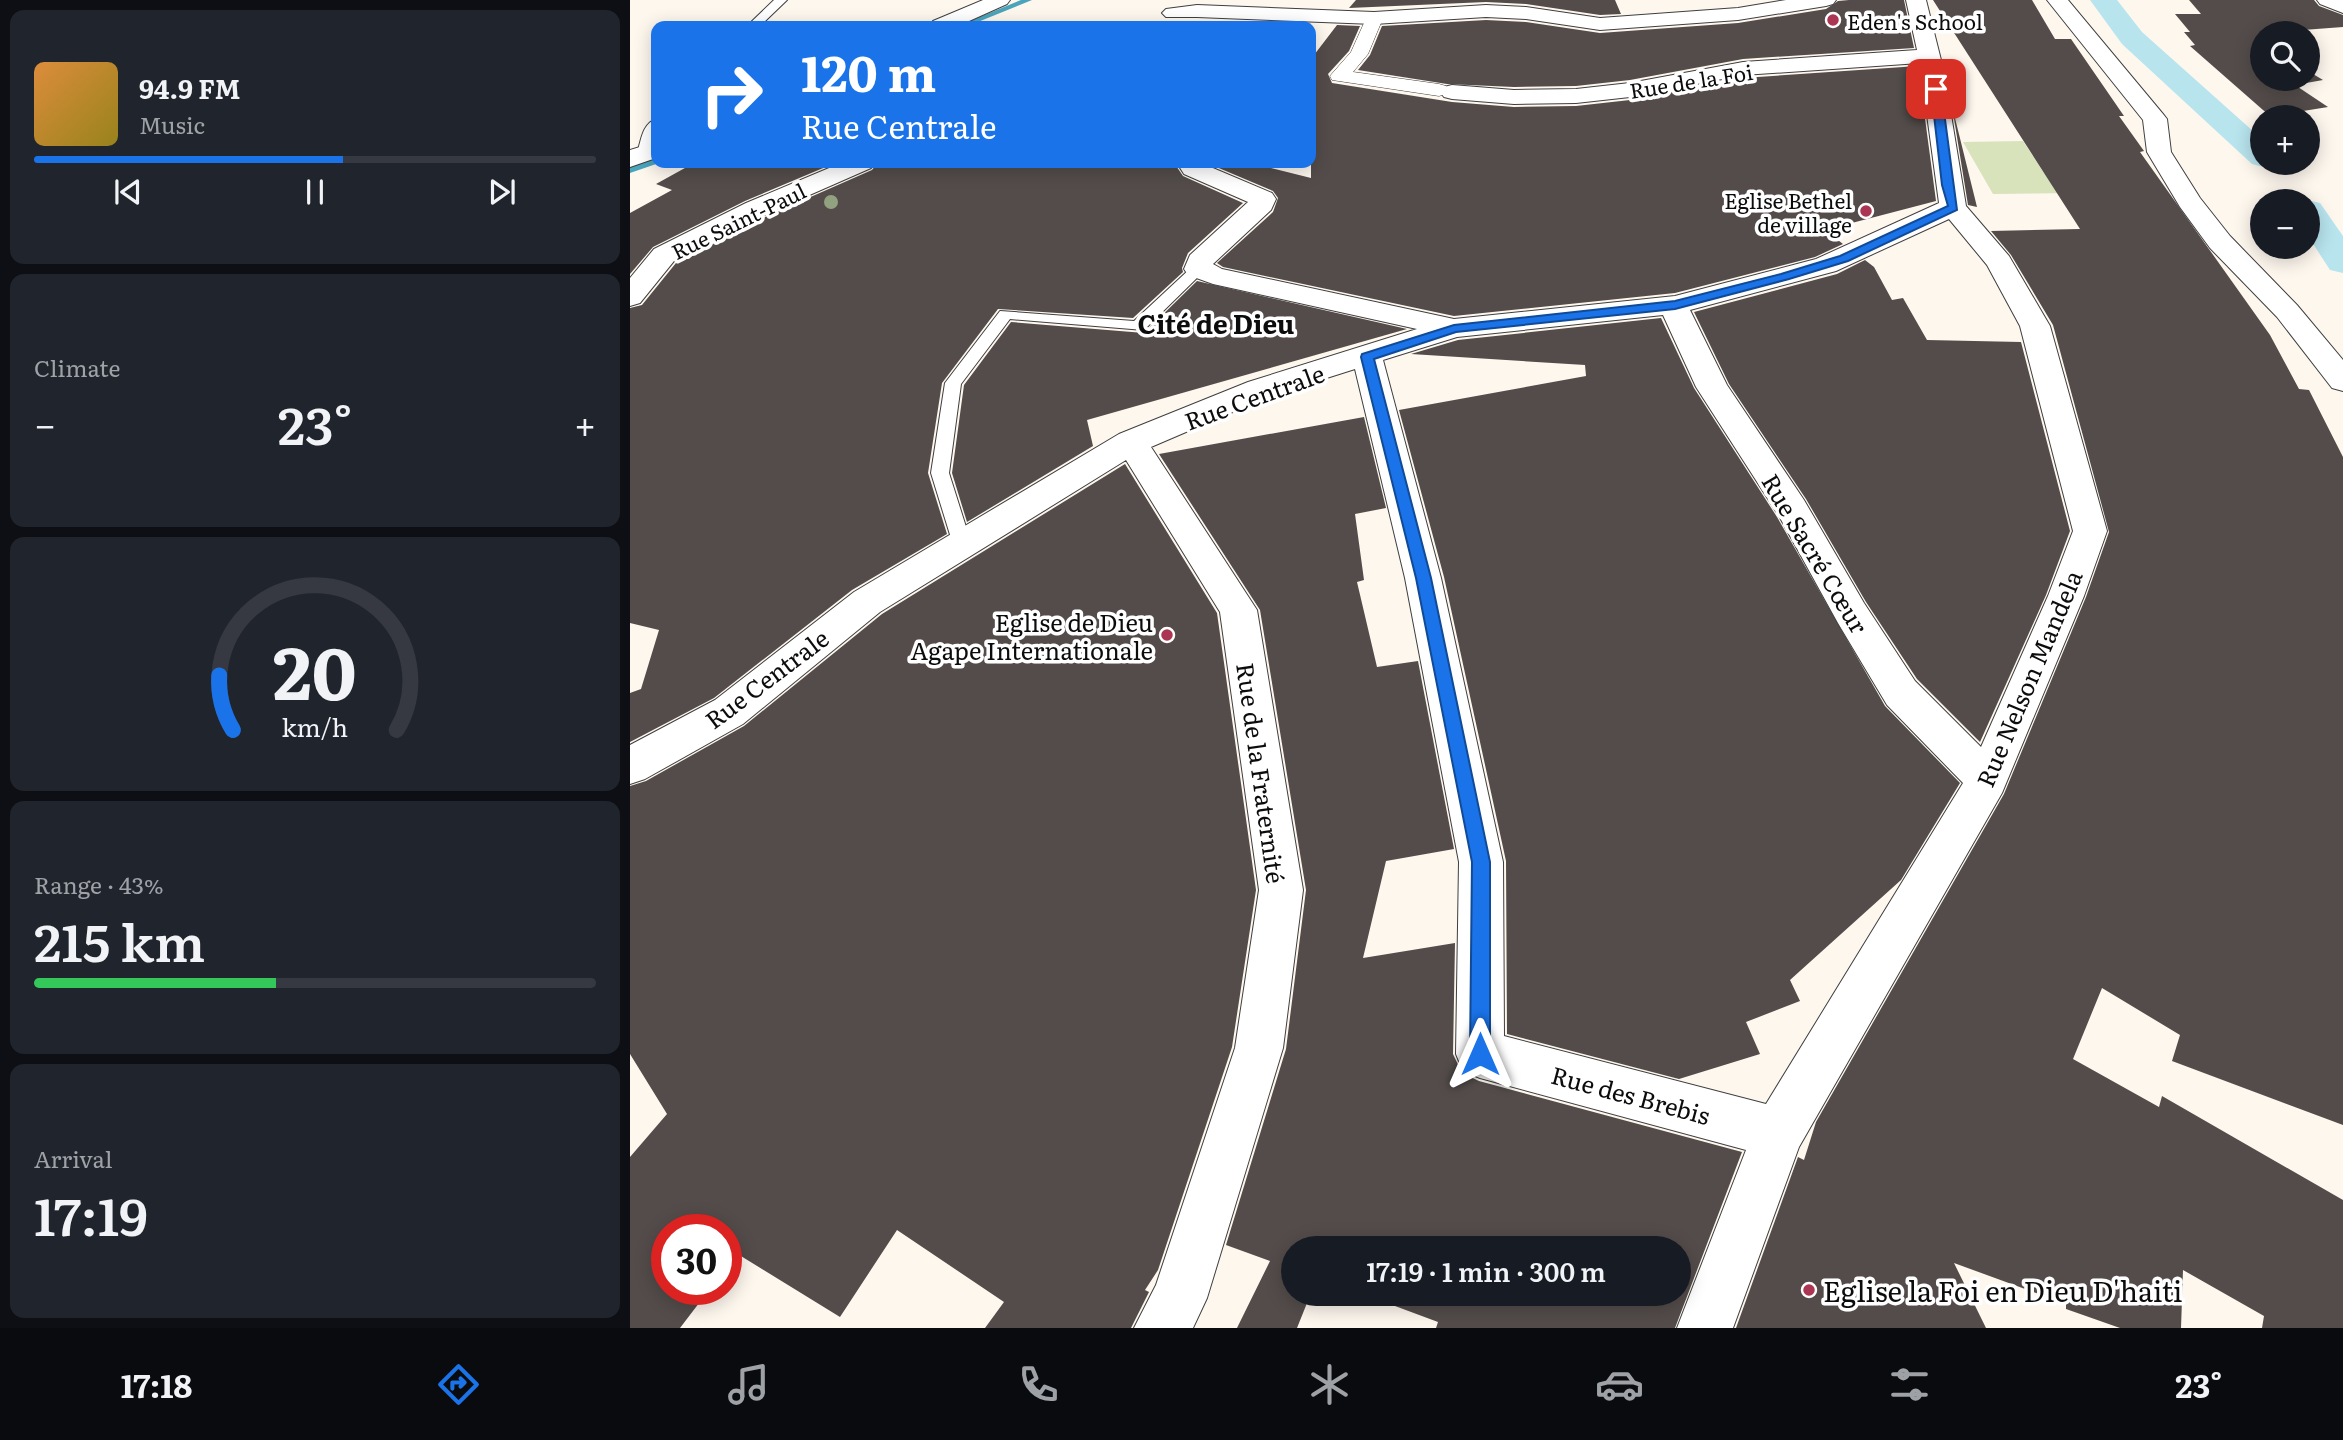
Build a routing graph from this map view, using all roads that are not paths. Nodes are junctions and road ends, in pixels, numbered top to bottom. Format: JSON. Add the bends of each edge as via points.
{"nodes":[{"id":1,"x":782,"y":0,"type":"edge"},
{"id":2,"x":1000,"y":0,"type":"edge"},
{"id":3,"x":1192,"y":0,"type":"edge"},
{"id":4,"x":1622,"y":0,"type":"edge"},
{"id":5,"x":1826,"y":0,"type":"edge"},
{"id":6,"x":1916,"y":0,"type":"edge"},
{"id":7,"x":2057,"y":0,"type":"edge"},
{"id":8,"x":2327,"y":0,"type":"edge"},
{"id":9,"x":2343,"y":7,"type":"edge"},
{"id":10,"x":1374,"y":18,"type":"junction"},
{"id":11,"x":1164,"y":20,"type":"edge"},
{"id":12,"x":758,"y":21,"type":"edge"},
{"id":13,"x":952,"y":21,"type":"edge"},
{"id":14,"x":1634,"y":23,"type":"junction"},
{"id":15,"x":1930,"y":56,"type":"junction"},
{"id":16,"x":1446,"y":91,"type":"joint"},
{"id":17,"x":651,"y":129,"type":"edge"},
{"id":18,"x":643,"y":154,"type":"edge"},
{"id":19,"x":850,"y":168,"type":"edge"},
{"id":20,"x":1192,"y":168,"type":"edge"},
{"id":21,"x":1953,"y":207,"type":"junction"},
{"id":22,"x":1198,"y":269,"type":"junction"},
{"id":23,"x":630,"y":297,"type":"edge"},
{"id":24,"x":1673,"y":305,"type":"junction"},
{"id":25,"x":1454,"y":328,"type":"junction"},
{"id":26,"x":1367,"y":357,"type":"junction"},
{"id":27,"x":2343,"y":381,"type":"edge"},
{"id":28,"x":1131,"y":442,"type":"junction"},
{"id":29,"x":962,"y":546,"type":"junction"},
{"id":30,"x":630,"y":766,"type":"edge"},
{"id":31,"x":1987,"y":780,"type":"junction"},
{"id":32,"x":1779,"y":1133,"type":"junction"},
{"id":33,"x":1162,"y":1328,"type":"edge"},
{"id":34,"x":1706,"y":1328,"type":"edge"}],
"edges":[{"from":1,"to":12,"type":"lane"},
{"from":2,"to":13,"type":"street"},
{"from":3,"to":11,"type":"street"},
{"from":4,"to":14,"type":"street"},
{"from":5,"to":14,"type":"street"},
{"from":6,"to":15,"type":"street","name":"Rue Nelson Mandela"},
{"from":7,"to":27,"type":"street","via":[[2155,120],[2160,152],[2220,242],[2287,311]]},
{"from":8,"to":9,"type":"street"},
{"from":10,"to":11,"type":"street","via":[[1197,10]]},
{"from":10,"to":14,"type":"street","via":[[1486,10],[1600,24]]},
{"from":10,"to":16,"type":"street","via":[[1359,54],[1339,76]]},
{"from":15,"to":16,"type":"street","name":"Rue de la Foi","via":[[1717,72],[1618,92],[1562,97],[1508,98]]},
{"from":15,"to":21,"type":"street","name":"Rue Nelson Mandela"},
{"from":17,"to":18,"type":"lane"},
{"from":19,"to":23,"type":"street","name":"Rue Saint-Paul","via":[[664,254]]},
{"from":20,"to":22,"type":"street","via":[[1263,199],[1200,261]]},
{"from":21,"to":24,"type":"street","name":"Rue Centrale","via":[[1826,265]]},
{"from":21,"to":31,"type":"street","name":"Rue Nelson Mandela","via":[[1999,262],[2035,326],[2090,531]]},
{"from":22,"to":25,"type":"street","via":[[1225,279]]},
{"from":22,"to":29,"type":"lane","via":[[1138,327],[1006,314],[953,383],[940,473]]},
{"from":24,"to":25,"type":"street","name":"Rue Centrale"},
{"from":24,"to":31,"type":"street","name":"Rue Sacré Cœur","via":[[1712,387],[1792,509],[1901,692]]},
{"from":25,"to":26,"type":"street","name":"Rue Centrale"},
{"from":26,"to":28,"type":"street","name":"Rue Centrale","via":[[1259,389]]},
{"from":26,"to":32,"type":"street","name":"Rue des Brebis","via":[[1423,578],[1481,862],[1480,1054]]},
{"from":28,"to":29,"type":"street","name":"Rue Centrale"},
{"from":28,"to":33,"type":"street","name":"Rue de la Fraternité","via":[[1238,610],[1281,890],[1259,1048],[1179,1298]]},
{"from":29,"to":30,"type":"street","name":"Rue Centrale","via":[[867,602],[729,712]]},
{"from":31,"to":32,"type":"street","name":"Rue Nelson Mandela"},
{"from":32,"to":34,"type":"street","name":"Rue Nelson Mandela"}]}
